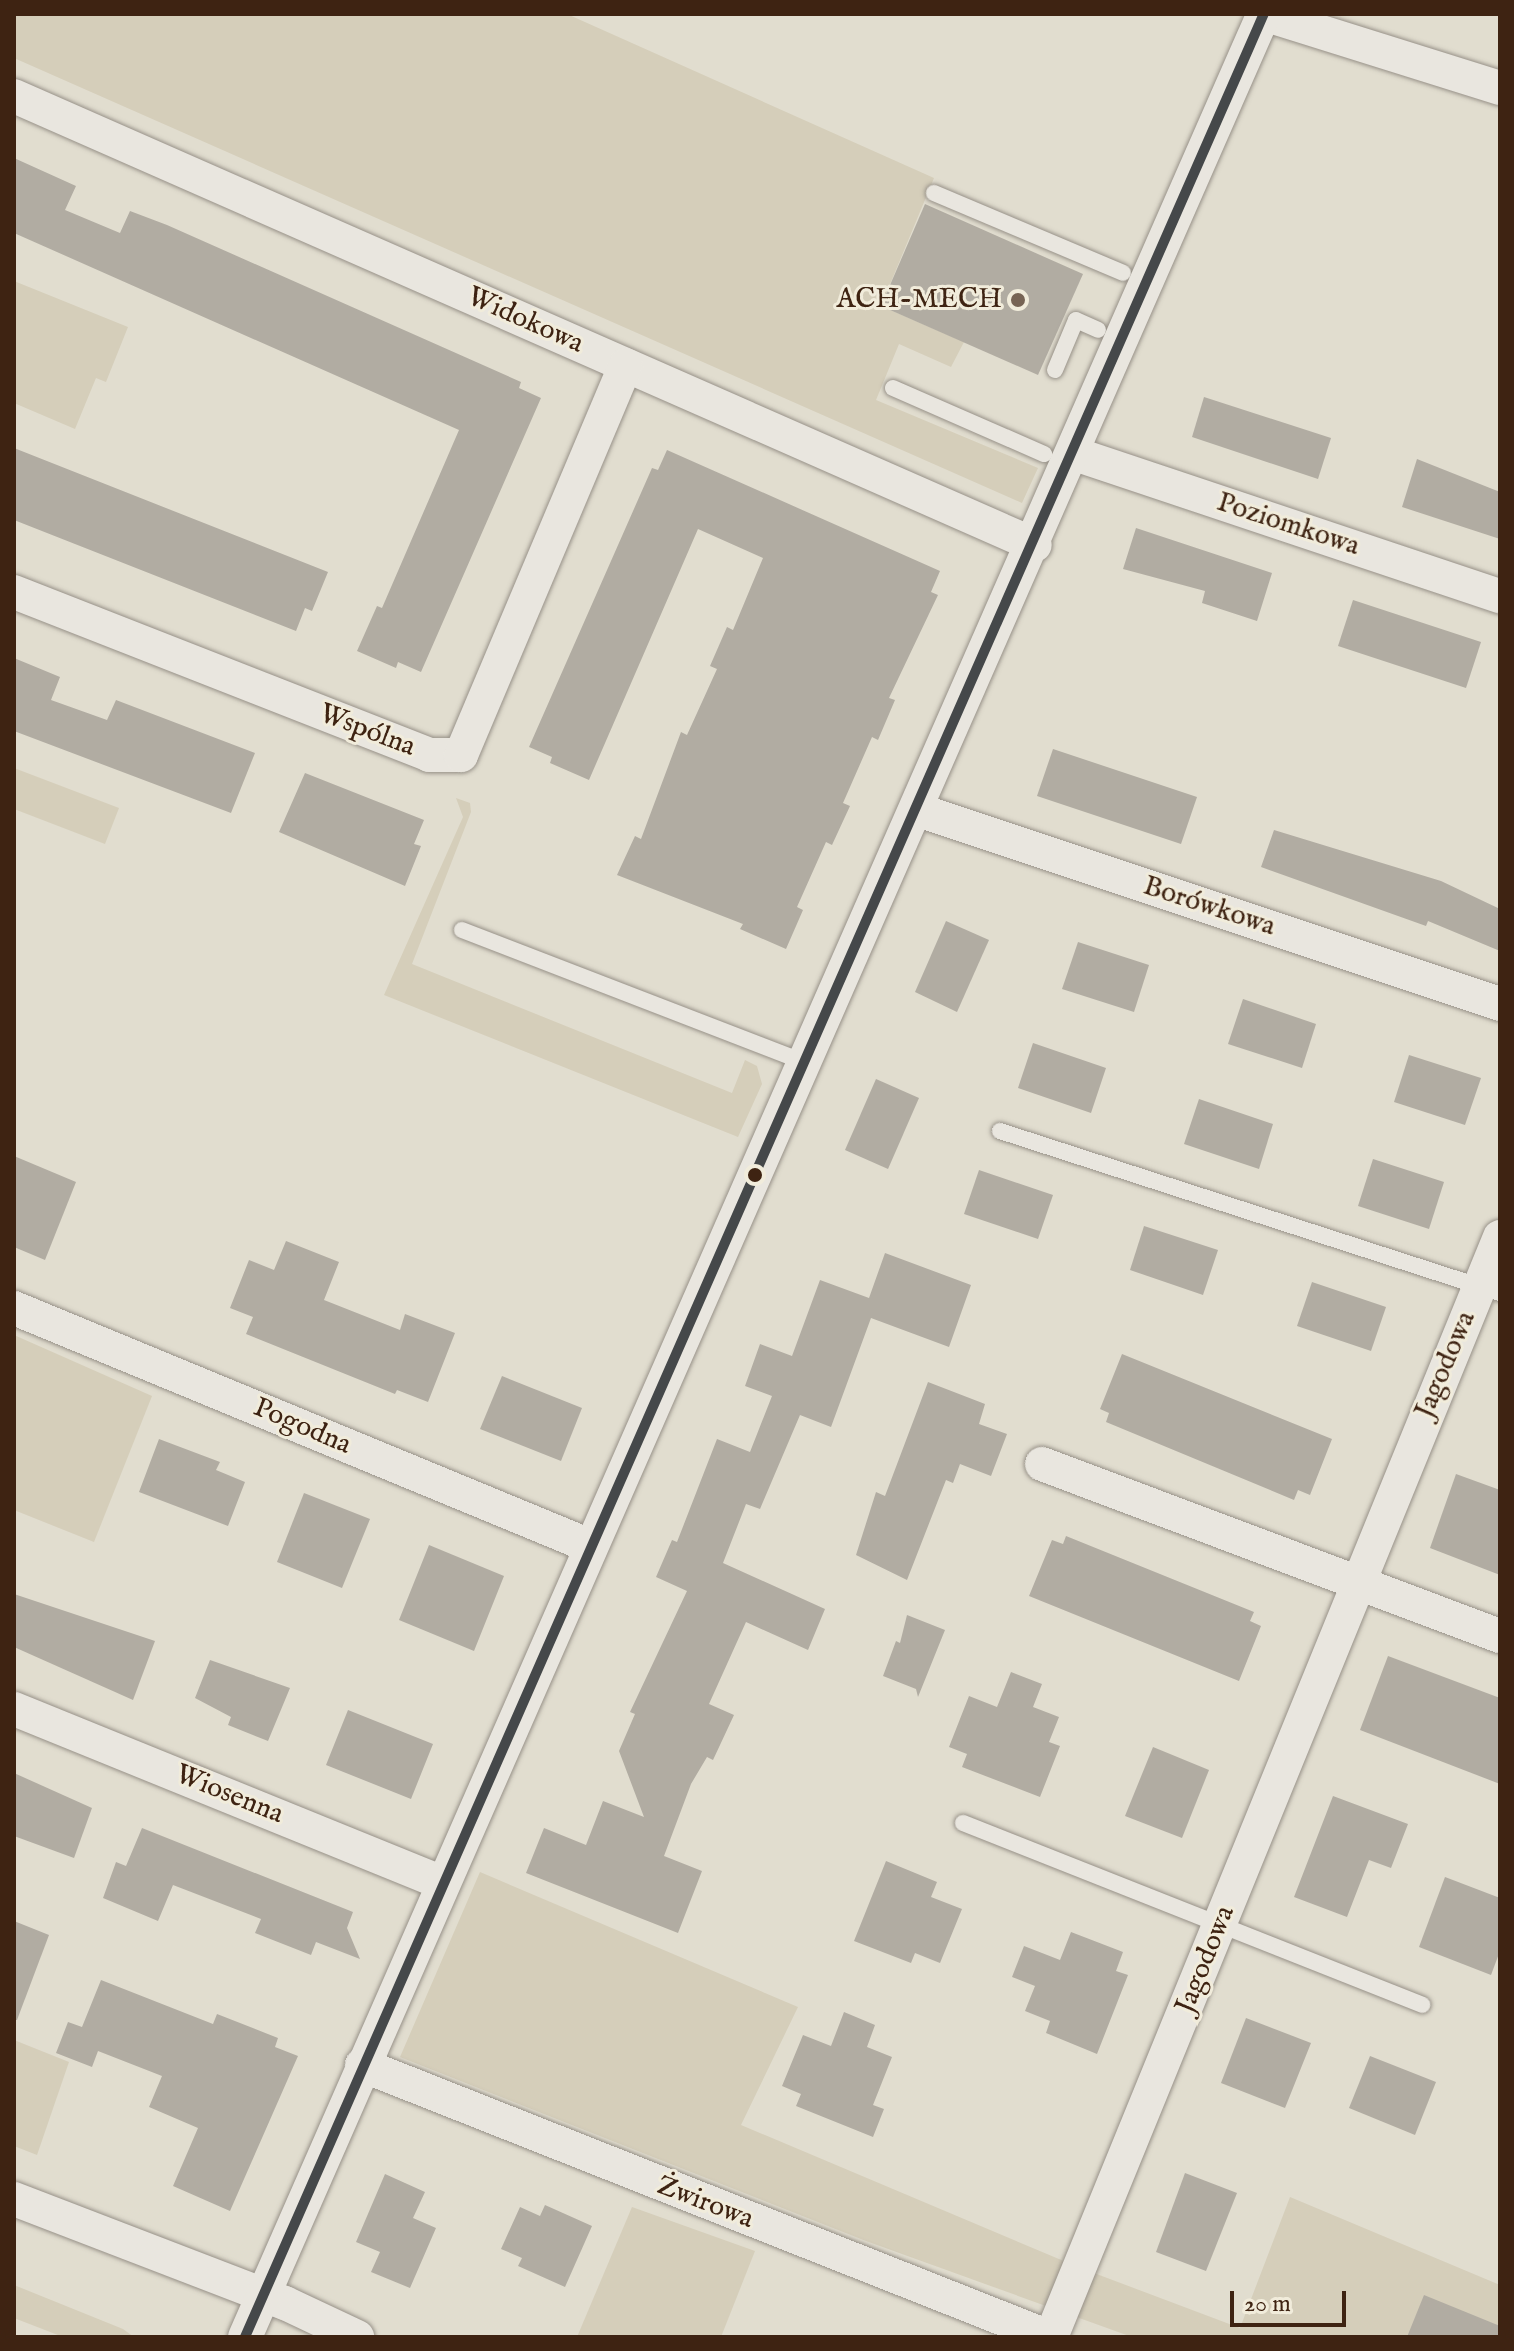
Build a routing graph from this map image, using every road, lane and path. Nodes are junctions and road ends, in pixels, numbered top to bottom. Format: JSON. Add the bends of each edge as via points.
{"nodes":[{"id":1,"x":1264,"y":14,"type":"edge"},
{"id":2,"x":1500,"y":88,"type":"edge"},
{"id":3,"x":14,"y":96,"type":"edge"},
{"id":4,"x":934,"y":193,"type":"dead end"},
{"id":5,"x":1123,"y":273,"type":"dead end"},
{"id":6,"x":1098,"y":330,"type":"dead end"},
{"id":7,"x":626,"y":365,"type":"junction"},
{"id":8,"x":1055,"y":370,"type":"dead end"},
{"id":9,"x":893,"y":388,"type":"dead end"},
{"id":10,"x":1060,"y":454,"type":"junction"},
{"id":11,"x":1035,"y":545,"type":"junction"},
{"id":12,"x":14,"y":592,"type":"edge"},
{"id":13,"x":1500,"y":596,"type":"edge"},
{"id":14,"x":918,"y":810,"type":"junction"},
{"id":15,"x":462,"y":930,"type":"dead end"},
{"id":16,"x":1500,"y":1004,"type":"edge"},
{"id":17,"x":806,"y":1063,"type":"junction"},
{"id":18,"x":1000,"y":1131,"type":"dead end"},
{"id":19,"x":1500,"y":1237,"type":"edge"},
{"id":20,"x":1489,"y":1289,"type":"edge"},
{"id":21,"x":14,"y":1308,"type":"edge"},
{"id":22,"x":1042,"y":1464,"type":"dead end"},
{"id":23,"x":590,"y":1546,"type":"junction"},
{"id":24,"x":1361,"y":1584,"type":"junction"},
{"id":25,"x":1500,"y":1636,"type":"edge"},
{"id":26,"x":14,"y":1709,"type":"edge"},
{"id":27,"x":963,"y":1823,"type":"dead end"},
{"id":28,"x":443,"y":1883,"type":"junction"},
{"id":29,"x":1221,"y":1924,"type":"junction"},
{"id":30,"x":1422,"y":2005,"type":"dead end"},
{"id":31,"x":362,"y":2065,"type":"junction"},
{"id":32,"x":14,"y":2199,"type":"edge"},
{"id":33,"x":263,"y":2294,"type":"junction"},
{"id":34,"x":245,"y":2337,"type":"edge"},
{"id":35,"x":357,"y":2337,"type":"edge"},
{"id":36,"x":1050,"y":2337,"type":"edge"}],
"edges":[{"from":1,"to":2,"type":"street"},
{"from":1,"to":10,"type":"street"},
{"from":3,"to":7,"type":"street","name":"Widokowa"},
{"from":4,"to":5,"type":"lane"},
{"from":6,"to":8,"type":"lane","via":[[1076,320]]},
{"from":7,"to":11,"type":"street","name":"Widokowa"},
{"from":7,"to":12,"type":"street","name":"Wspólna","via":[[461,755],[429,755]]},
{"from":9,"to":10,"type":"lane"},
{"from":10,"to":11,"type":"street"},
{"from":10,"to":13,"type":"street","name":"Poziomkowa"},
{"from":11,"to":14,"type":"street"},
{"from":14,"to":16,"type":"street","name":"Borówkowa"},
{"from":14,"to":17,"type":"street"},
{"from":15,"to":17,"type":"lane"},
{"from":17,"to":23,"type":"street"},
{"from":18,"to":20,"type":"lane"},
{"from":19,"to":20,"type":"street","name":"Jagodowa"},
{"from":20,"to":24,"type":"street","name":"Jagodowa"},
{"from":21,"to":23,"type":"street","name":"Pogodna"},
{"from":22,"to":24,"type":"street"},
{"from":23,"to":28,"type":"street"},
{"from":24,"to":25,"type":"street"},
{"from":24,"to":29,"type":"street","name":"Jagodowa"},
{"from":26,"to":28,"type":"street","name":"Wiosenna"},
{"from":27,"to":29,"type":"lane"},
{"from":28,"to":31,"type":"street"},
{"from":29,"to":30,"type":"lane"},
{"from":29,"to":36,"type":"street","name":"Jagodowa"},
{"from":31,"to":33,"type":"street"},
{"from":31,"to":36,"type":"street","name":"Żwirowa"},
{"from":32,"to":33,"type":"street"},
{"from":33,"to":34,"type":"street"},
{"from":33,"to":35,"type":"street"}]}
